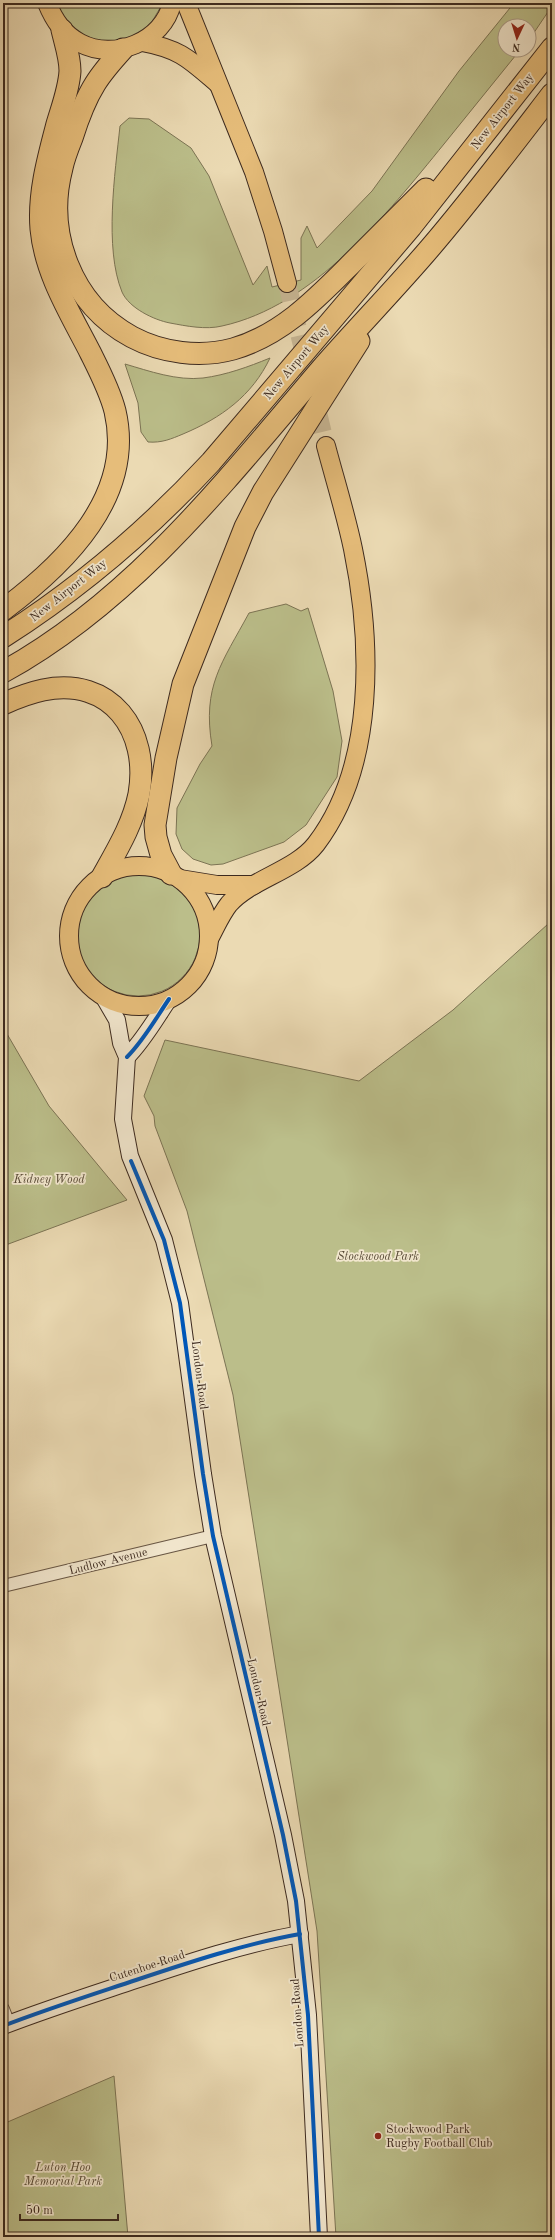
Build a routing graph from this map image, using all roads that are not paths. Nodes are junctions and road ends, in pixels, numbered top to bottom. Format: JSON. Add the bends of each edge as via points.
{"nodes":[{"id":1,"x":47,"y":3,"type":"edge"},
{"id":2,"x":172,"y":3,"type":"edge"},
{"id":3,"x":186,"y":3,"type":"edge"},
{"id":4,"x":62,"y":30,"type":"junction"},
{"id":5,"x":142,"y":42,"type":"junction"},
{"id":6,"x":552,"y":48,"type":"edge"},
{"id":7,"x":123,"y":49,"type":"junction"},
{"id":8,"x":217,"y":84,"type":"junction"},
{"id":9,"x":552,"y":94,"type":"edge"},
{"id":10,"x":490,"y":126,"type":"junction"},
{"id":11,"x":286,"y":283,"type":"tunnel mouth"},
{"id":12,"x":386,"y":298,"type":"junction"},
{"id":13,"x":326,"y":446,"type":"tunnel mouth"},
{"id":14,"x":3,"y":610,"type":"edge"},
{"id":15,"x":3,"y":637,"type":"edge"},
{"id":16,"x":3,"y":672,"type":"edge"},
{"id":17,"x":3,"y":704,"type":"edge"},
{"id":18,"x":102,"y":877,"type":"junction"},
{"id":19,"x":176,"y":877,"type":"junction"},
{"id":20,"x":254,"y":885,"type":"junction"},
{"id":21,"x":209,"y":939,"type":"junction"},
{"id":22,"x":103,"y":996,"type":"junction"},
{"id":23,"x":170,"y":999,"type":"junction"},
{"id":24,"x":127,"y":1057,"type":"junction"},
{"id":25,"x":213,"y":1536,"type":"junction"},
{"id":26,"x":3,"y":1586,"type":"edge"},
{"id":27,"x":300,"y":1934,"type":"junction"},
{"id":28,"x":3,"y":2009,"type":"edge"},
{"id":29,"x":6,"y":2025,"type":"edge"},
{"id":30,"x":319,"y":2237,"type":"edge"}],
"edges":[{"from":1,"to":4,"type":"main road"},
{"from":2,"to":5,"type":"main road","via":[[165,20]]},
{"from":3,"to":8,"type":"main road"},
{"from":4,"to":7,"type":"main road","via":[[80,43],[101,50]]},
{"from":4,"to":14,"type":"highway","via":[[70,71],[68,87],[48,155],[42,192],[41,229],[47,261],[59,291],[92,356],[115,412],[118,436],[117,465],[109,493],[97,516],[68,554]]},
{"from":5,"to":7,"type":"main road"},
{"from":5,"to":8,"type":"main road","via":[[162,46],[184,55]]},
{"from":6,"to":10,"type":"highway","name":"New Airport Way"},
{"from":7,"to":10,"type":"highway","via":[[95,83],[74,129],[62,168],[57,206],[59,234],[64,259],[78,288],[98,312],[120,331],[143,343],[172,351],[199,354],[233,349],[272,332],[304,310]]},
{"from":8,"to":11,"type":"main road","via":[[254,172]]},
{"from":9,"to":12,"type":"highway","name":"New Airport Way","via":[[430,248]]},
{"from":10,"to":15,"type":"highway","name":"New Airport Way","via":[[406,233],[183,492],[88,578]]},
{"from":12,"to":16,"type":"highway","name":"New Airport Way","via":[[202,509],[164,547],[121,588],[76,624]]},
{"from":12,"to":19,"type":"highway","via":[[263,492],[245,527],[183,684],[166,758],[155,825],[161,855]]},
{"from":13,"to":20,"type":"main road","via":[[353,548],[362,600],[365,694],[361,727],[354,764],[340,805],[328,827],[314,846],[279,872]]},
{"from":17,"to":18,"type":"highway","via":[[44,690],[82,690],[100,696],[118,708],[131,726],[140,758],[139,794],[132,819]]},
{"from":18,"to":19,"type":"main road","via":[[118,869],[136,866],[154,868]]},
{"from":18,"to":22,"type":"main road","via":[[86,890],[75,907],[70,947],[76,966],[87,983]]},
{"from":19,"to":20,"type":"main road","via":[[217,885]]},
{"from":19,"to":21,"type":"main road","via":[[196,896],[206,916]]},
{"from":20,"to":21,"type":"main road","via":[[229,904]]},
{"from":21,"to":23,"type":"main road","via":[[206,957],[198,974],[185,989]]},
{"from":22,"to":23,"type":"main road","via":[[124,1005],[147,1006]]},
{"from":22,"to":24,"type":"street","name":"London Road","via":[[117,1020],[121,1043]]},
{"from":23,"to":24,"type":"street","via":[[139,1045]]},
{"from":24,"to":25,"type":"street","name":"London Road","via":[[123,1097],[126,1137],[138,1179],[164,1240],[180,1303]]},
{"from":25,"to":26,"type":"street","name":"Ludlow Avenue"},
{"from":25,"to":27,"type":"street","name":"London Road","via":[[284,1835]]},
{"from":27,"to":29,"type":"street","name":"Cutenhoe Road","via":[[267,1940],[176,1966]]},
{"from":27,"to":30,"type":"street","name":"London Road","via":[[314,2118]]},
{"from":28,"to":29,"type":"street"}]}
